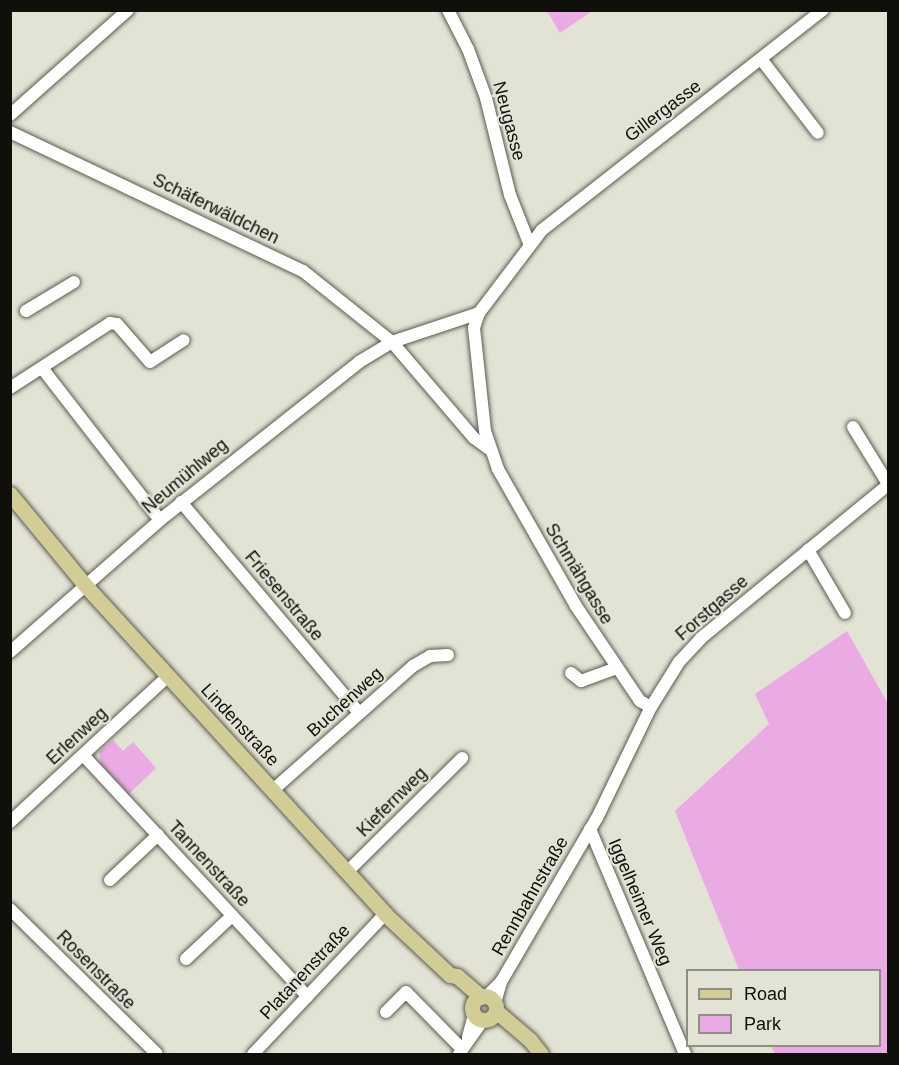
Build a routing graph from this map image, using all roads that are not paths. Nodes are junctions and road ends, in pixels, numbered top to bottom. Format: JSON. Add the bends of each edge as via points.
{"nodes":[{"id":1,"x":128,"y":10,"type":"edge"},
{"id":2,"x":448,"y":10,"type":"edge"},
{"id":3,"x":823,"y":10,"type":"edge"},
{"id":4,"x":761,"y":59,"type":"junction"},
{"id":5,"x":10,"y":115,"type":"edge"},
{"id":6,"x":10,"y":132,"type":"edge"},
{"id":7,"x":818,"y":133,"type":"dead end"},
{"id":8,"x":529,"y":243,"type":"junction"},
{"id":9,"x":74,"y":282,"type":"dead end"},
{"id":10,"x":26,"y":311,"type":"dead end"},
{"id":11,"x":479,"y":313,"type":"junction"},
{"id":12,"x":184,"y":340,"type":"dead end"},
{"id":13,"x":392,"y":342,"type":"junction"},
{"id":14,"x":42,"y":368,"type":"junction"},
{"id":15,"x":10,"y":388,"type":"edge"},
{"id":16,"x":853,"y":426,"type":"dead end"},
{"id":17,"x":489,"y":449,"type":"junction"},
{"id":18,"x":888,"y":484,"type":"edge"},
{"id":19,"x":10,"y":494,"type":"edge"},
{"id":20,"x":181,"y":502,"type":"junction"},
{"id":21,"x":160,"y":520,"type":"junction"},
{"id":22,"x":808,"y":550,"type":"junction"},
{"id":23,"x":85,"y":585,"type":"junction"},
{"id":24,"x":845,"y":613,"type":"dead end"},
{"id":25,"x":10,"y":652,"type":"edge"},
{"id":26,"x":448,"y":655,"type":"dead end"},
{"id":27,"x":616,"y":668,"type":"junction"},
{"id":28,"x":571,"y":673,"type":"dead end"},
{"id":29,"x":168,"y":676,"type":"junction"},
{"id":30,"x":651,"y":707,"type":"junction"},
{"id":31,"x":359,"y":714,"type":"junction"},
{"id":32,"x":84,"y":756,"type":"junction"},
{"id":33,"x":462,"y":758,"type":"dead end"},
{"id":34,"x":273,"y":790,"type":"junction"},
{"id":35,"x":10,"y":822,"type":"edge"},
{"id":36,"x":590,"y":829,"type":"junction"},
{"id":37,"x":159,"y":835,"type":"junction"},
{"id":38,"x":347,"y":872,"type":"junction"},
{"id":39,"x":110,"y":880,"type":"dead end"},
{"id":40,"x":10,"y":909,"type":"edge"},
{"id":41,"x":385,"y":914,"type":"junction"},
{"id":42,"x":232,"y":916,"type":"junction"},
{"id":43,"x":186,"y":959,"type":"dead end"},
{"id":44,"x":307,"y":996,"type":"junction"},
{"id":45,"x":485,"y":1008,"type":"junction"},
{"id":46,"x":386,"y":1012,"type":"dead end"},
{"id":47,"x":461,"y":1052,"type":"edge"},
{"id":48,"x":157,"y":1054,"type":"edge"},
{"id":49,"x":252,"y":1054,"type":"edge"},
{"id":50,"x":533,"y":1054,"type":"edge"},
{"id":51,"x":541,"y":1054,"type":"edge"},
{"id":52,"x":685,"y":1054,"type":"edge"}],
"edges":[{"from":1,"to":5,"type":"street"},
{"from":2,"to":8,"type":"street","name":"Neugasse","via":[[486,98],[510,195]]},
{"from":3,"to":4,"type":"street","name":"Gillergasse"},
{"from":4,"to":7,"type":"street"},
{"from":4,"to":8,"type":"street","name":"Gillergasse","via":[[597,184]]},
{"from":6,"to":13,"type":"street","name":"Schäferwäldchen","via":[[303,271]]},
{"from":8,"to":11,"type":"street","name":"Schmähgasse"},
{"from":9,"to":10,"type":"street"},
{"from":11,"to":13,"type":"street"},
{"from":11,"to":17,"type":"street","name":"Schmähgasse","via":[[474,328]]},
{"from":12,"to":14,"type":"street","via":[[150,362],[117,324],[110,323]]},
{"from":13,"to":17,"type":"street","name":"Schmähgasse","via":[[474,438]]},
{"from":13,"to":20,"type":"street","name":"Neumühlweg","via":[[313,397]]},
{"from":14,"to":15,"type":"street"},
{"from":14,"to":21,"type":"street"},
{"from":16,"to":18,"type":"street"},
{"from":17,"to":27,"type":"street","name":"Schmähgasse","via":[[537,540]]},
{"from":18,"to":22,"type":"street","name":"Forstgasse"},
{"from":19,"to":23,"type":"main road","name":"Lindenstraße"},
{"from":20,"to":21,"type":"street","name":"Neumühlweg"},
{"from":20,"to":31,"type":"street","name":"Friesenstraße"},
{"from":21,"to":23,"type":"street","name":"Neumühlweg"},
{"from":22,"to":24,"type":"street"},
{"from":22,"to":30,"type":"street","name":"Forstgasse","via":[[701,638],[679,662]]},
{"from":23,"to":25,"type":"street","name":"Neumühlweg"},
{"from":23,"to":29,"type":"main road","name":"Lindenstraße"},
{"from":26,"to":31,"type":"street","name":"Buchenweg","via":[[420,660]]},
{"from":27,"to":28,"type":"street","via":[[581,681]]},
{"from":27,"to":30,"type":"street","name":"Schmähgasse","via":[[640,700]]},
{"from":29,"to":32,"type":"street","name":"Erlenweg"},
{"from":29,"to":34,"type":"main road","name":"Lindenstraße"},
{"from":30,"to":36,"type":"street","name":"Forstgasse"},
{"from":31,"to":34,"type":"street","name":"Buchenweg"},
{"from":32,"to":35,"type":"street","name":"Erlenweg"},
{"from":32,"to":37,"type":"street","name":"Tannenstraße"},
{"from":33,"to":38,"type":"street","name":"Kiefernweg"},
{"from":34,"to":38,"type":"main road","name":"Lindenstraße"},
{"from":36,"to":45,"type":"street","name":"Rennbahnstraße","via":[[529,926]]},
{"from":36,"to":52,"type":"street","name":"Iggelheimer Weg"},
{"from":37,"to":39,"type":"street"},
{"from":37,"to":42,"type":"street","name":"Tannenstraße"},
{"from":38,"to":41,"type":"main road","name":"Lindenstraße"},
{"from":40,"to":48,"type":"street","name":"Rosenstraße"},
{"from":41,"to":44,"type":"street","name":"Platanenstraße"},
{"from":41,"to":45,"type":"main road","name":"Lindenstraße","via":[[450,975],[450,982]]},
{"from":42,"to":43,"type":"street"},
{"from":42,"to":44,"type":"street","name":"Tannenstraße"},
{"from":44,"to":49,"type":"street","name":"Platanenstraße"},
{"from":45,"to":47,"type":"street","name":"Rennbahnstraße"},
{"from":45,"to":50,"type":"main road","name":"Lindenstraße"},
{"from":45,"to":51,"type":"main road","name":"Lindenstraße"},
{"from":46,"to":47,"type":"street","via":[[406,992]]}]}
